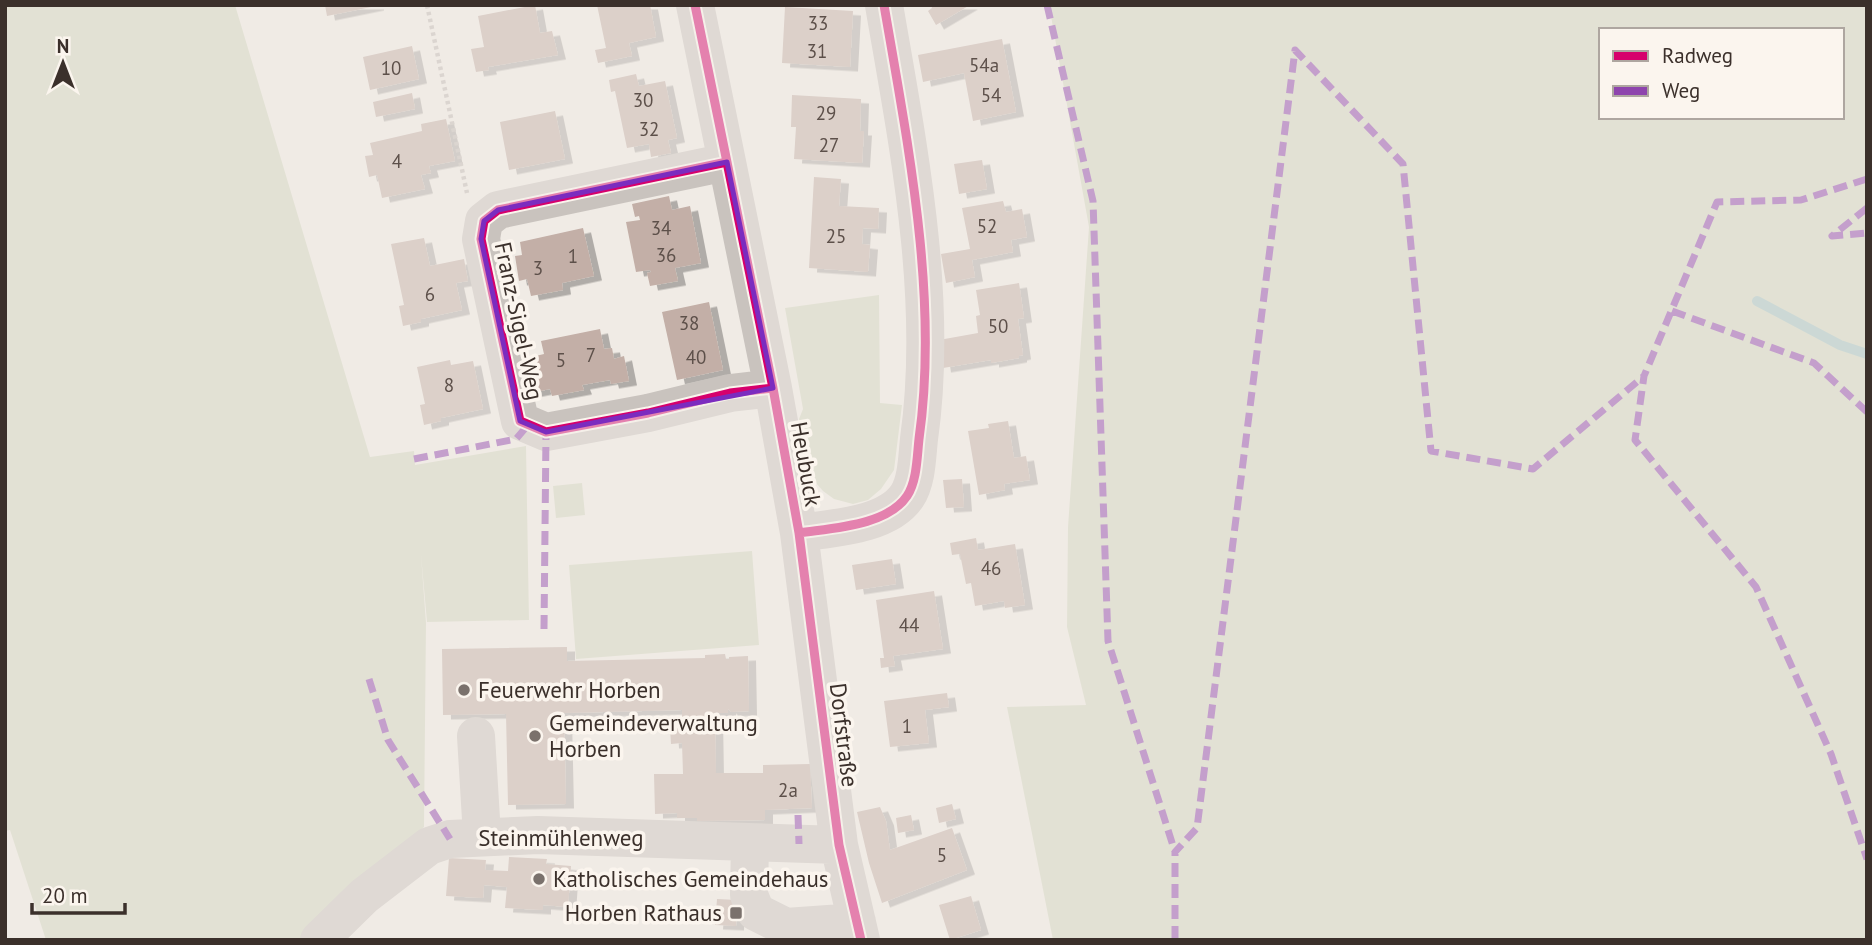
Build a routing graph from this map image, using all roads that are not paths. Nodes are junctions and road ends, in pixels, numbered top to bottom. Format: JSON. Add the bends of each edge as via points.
{"nodes":[{"id":1,"x":695,"y":5,"type":"edge"},
{"id":2,"x":884,"y":5,"type":"edge"},
{"id":3,"x":727,"y":162,"type":"junction"},
{"id":4,"x":774,"y":388,"type":"junction"},
{"id":5,"x":799,"y":533,"type":"junction"},
{"id":6,"x":476,"y":736,"type":"dead end"},
{"id":7,"x":482,"y":836,"type":"junction"},
{"id":8,"x":750,"y":843,"type":"junction"},
{"id":9,"x":839,"y":845,"type":"junction"},
{"id":10,"x":859,"y":931,"type":"edge"},
{"id":11,"x":319,"y":940,"type":"edge"}],
"edges":[{"from":1,"to":3,"type":"street","name":"Heubuck"},
{"from":2,"to":5,"type":"street","name":"Heubuck","via":[[914,178],[923,294],[926,385],[914,480],[893,511],[862,523]]},
{"from":3,"to":4,"type":"street","name":"Heubuck"},
{"from":3,"to":4,"type":"street","name":"Franz-Sigel-Weg","via":[[498,210],[484,220],[481,239],[520,421],[546,432]]},
{"from":4,"to":5,"type":"street","name":"Heubuck"},
{"from":5,"to":9,"type":"street","name":"Dorfstraße"},
{"from":6,"to":7,"type":"street"},
{"from":7,"to":8,"type":"street","name":"Steinmühlenweg"},
{"from":7,"to":11,"type":"street","name":"Steinmühlenweg","via":[[429,846],[364,896]]},
{"from":8,"to":9,"type":"street","name":"Steinmühlenweg"},
{"from":8,"to":10,"type":"street","via":[[749,895],[756,912],[786,927]]},
{"from":9,"to":10,"type":"street","name":"Dorfstraße"}]}
